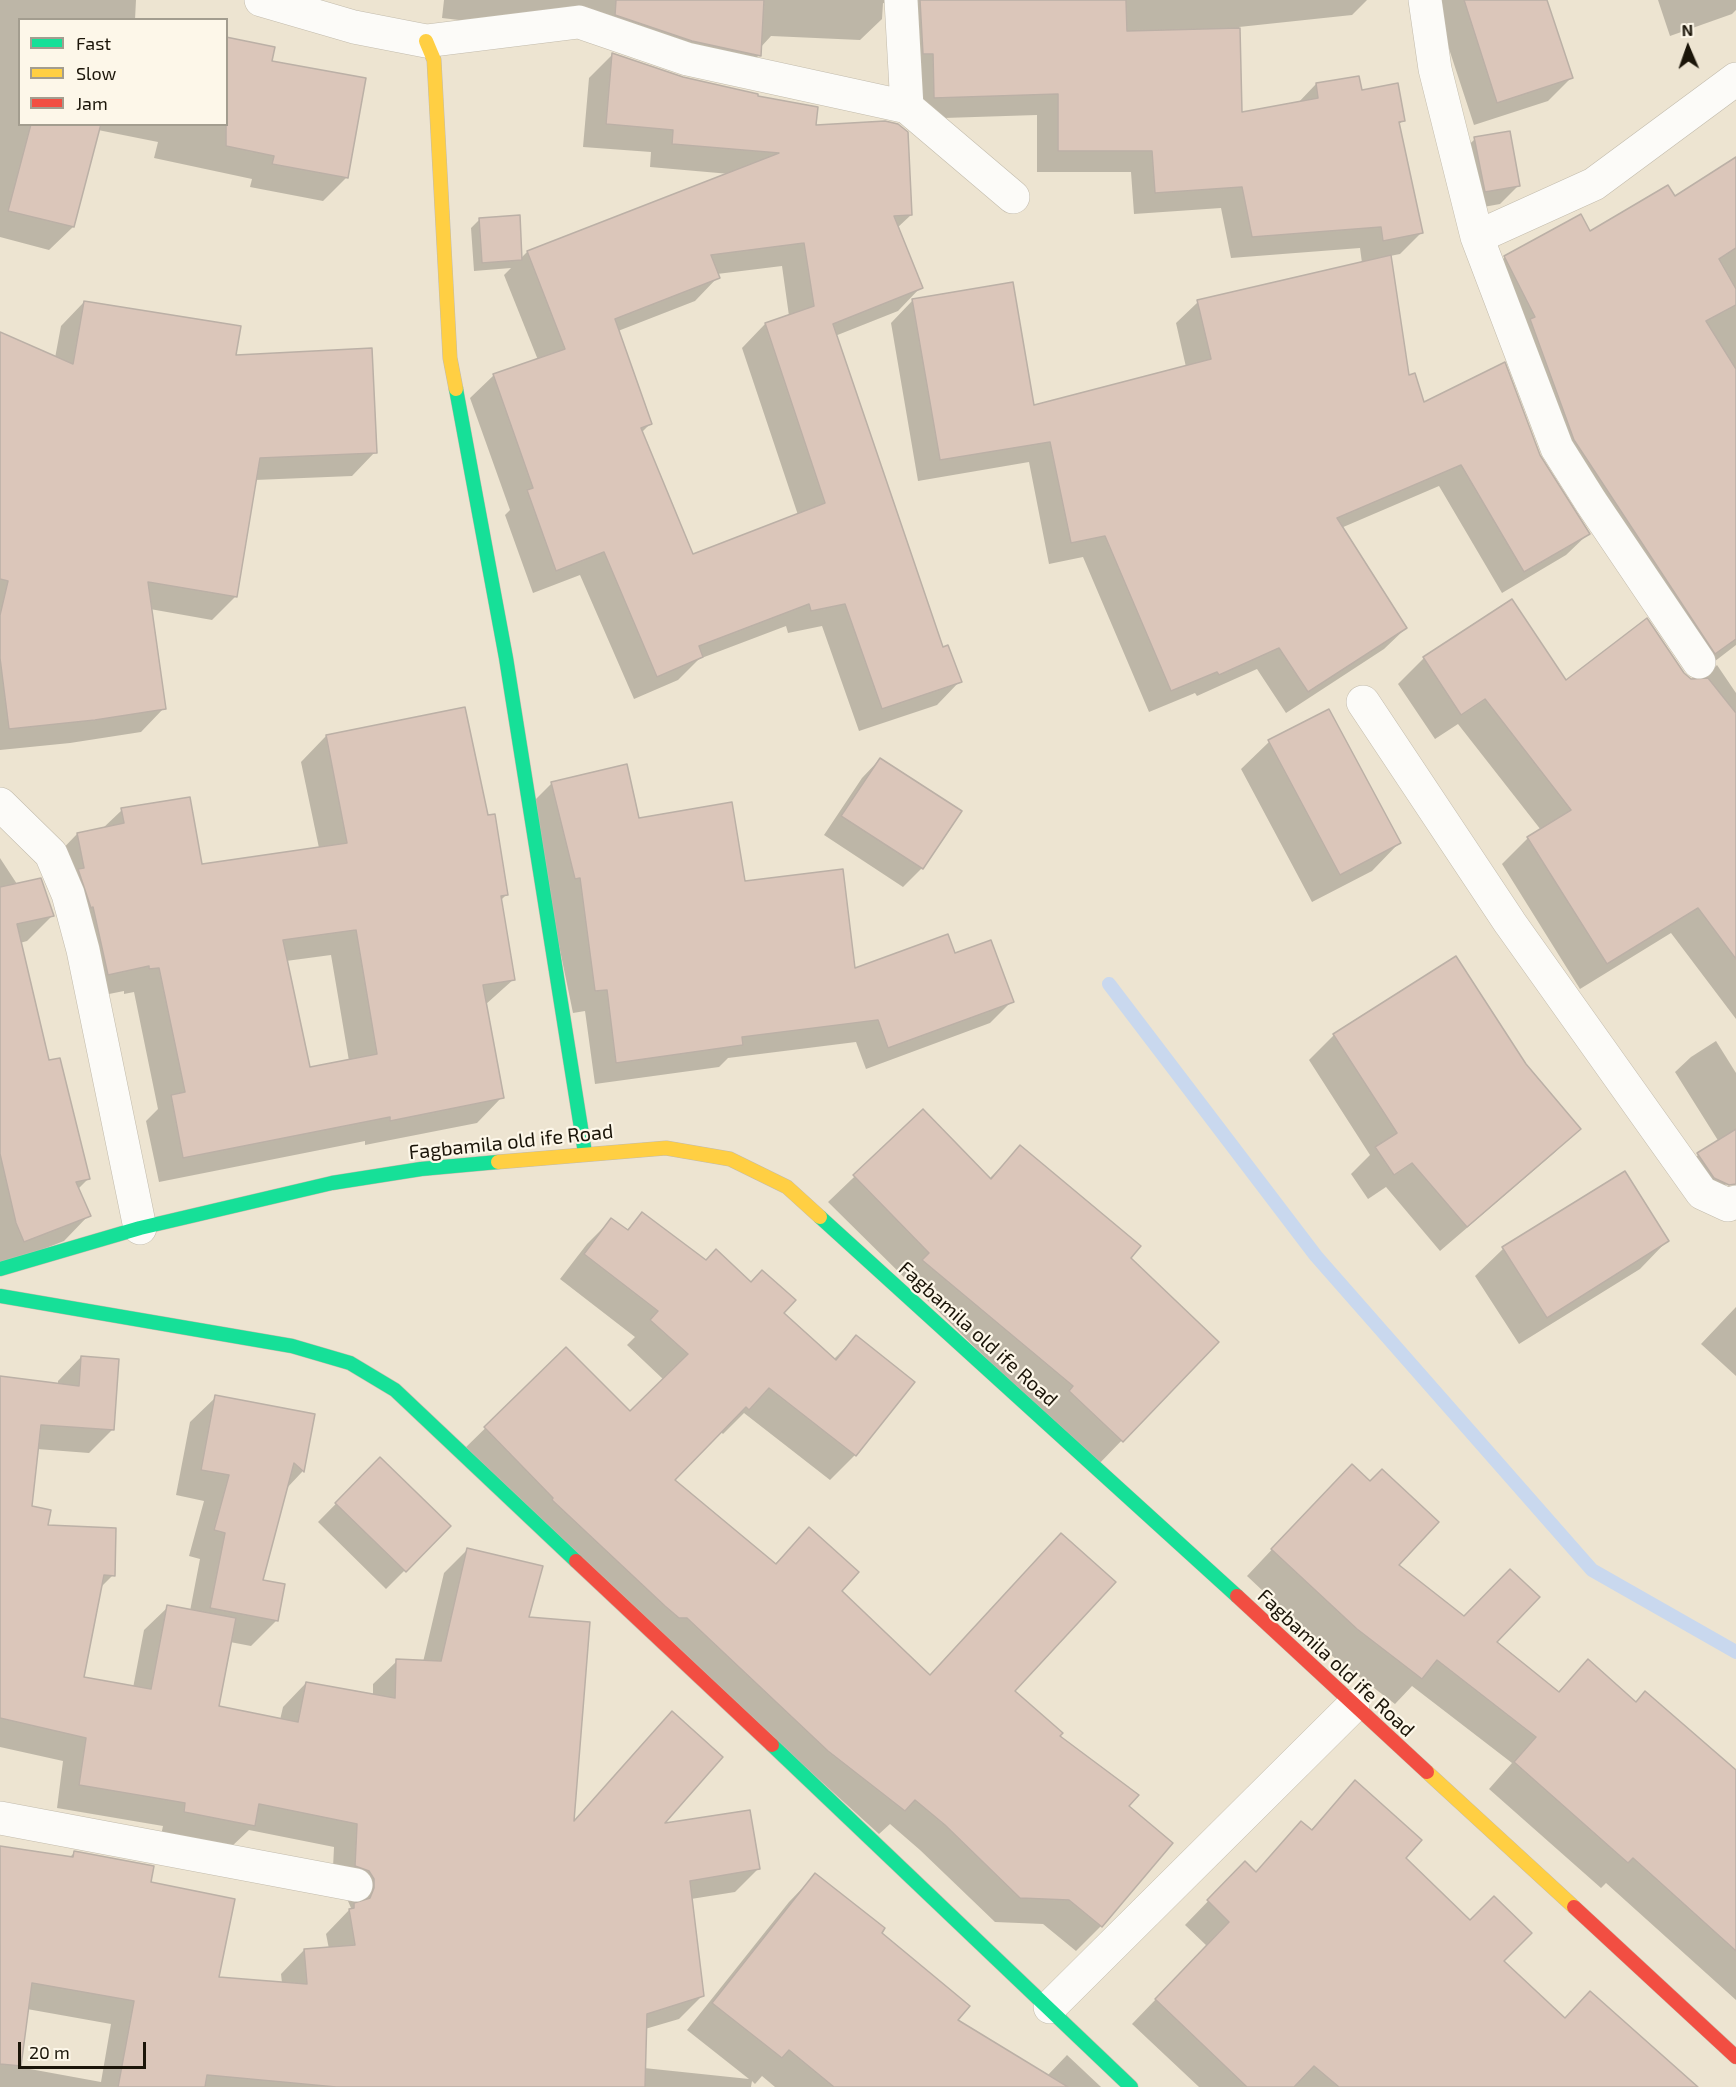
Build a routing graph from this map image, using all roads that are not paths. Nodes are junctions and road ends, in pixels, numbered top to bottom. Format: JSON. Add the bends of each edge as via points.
{"nodes":[{"id":1,"x":261,"y":0,"type":"edge"},
{"id":2,"x":901,"y":0,"type":"edge"},
{"id":3,"x":1425,"y":0,"type":"edge"},
{"id":4,"x":426,"y":41,"type":"junction"},
{"id":5,"x":1736,"y":79,"type":"edge"},
{"id":6,"x":907,"y":107,"type":"junction"},
{"id":7,"x":1013,"y":198,"type":"dead end"},
{"id":8,"x":1477,"y":237,"type":"junction"},
{"id":9,"x":1699,"y":662,"type":"dead end"},
{"id":10,"x":1363,"y":702,"type":"dead end"},
{"id":11,"x":0,"y":804,"type":"edge"},
{"id":12,"x":585,"y":1153,"type":"junction"},
{"id":13,"x":1736,"y":1202,"type":"edge"},
{"id":14,"x":140,"y":1228,"type":"junction"},
{"id":15,"x":0,"y":1269,"type":"edge"},
{"id":16,"x":0,"y":1296,"type":"edge"},
{"id":17,"x":1353,"y":1706,"type":"junction"},
{"id":18,"x":0,"y":1818,"type":"edge"},
{"id":19,"x":356,"y":1885,"type":"dead end"},
{"id":20,"x":1050,"y":2007,"type":"junction"},
{"id":21,"x":1736,"y":2057,"type":"edge"},
{"id":22,"x":1131,"y":2087,"type":"edge"}],
"edges":[{"from":1,"to":4,"type":"street","via":[[354,27]]},
{"from":2,"to":6,"type":"street"},
{"from":3,"to":8,"type":"street","via":[[1435,69]]},
{"from":4,"to":6,"type":"street","via":[[579,22],[687,59]]},
{"from":4,"to":12,"type":"street","via":[[434,60],[450,358],[506,658]]},
{"from":5,"to":8,"type":"street","via":[[1594,184]]},
{"from":6,"to":7,"type":"street"},
{"from":8,"to":9,"type":"street","via":[[1557,448]]},
{"from":10,"to":13,"type":"street","via":[[1510,923],[1702,1193],[1728,1205]]},
{"from":11,"to":14,"type":"street","via":[[51,854],[68,894]]},
{"from":12,"to":14,"type":"street","name":"Fagbamila old ife Road","via":[[422,1169],[332,1183]]},
{"from":12,"to":17,"type":"street","name":"Fagbamila old ife Road","via":[[666,1148],[730,1159],[787,1187]]},
{"from":14,"to":15,"type":"street","name":"Fagbamila old ife Road"},
{"from":16,"to":20,"type":"street","via":[[292,1346],[350,1363],[395,1390]]},
{"from":17,"to":20,"type":"street"},
{"from":17,"to":21,"type":"street","name":"Fagbamila old ife Road"},
{"from":18,"to":19,"type":"street"},
{"from":20,"to":22,"type":"street"}]}
